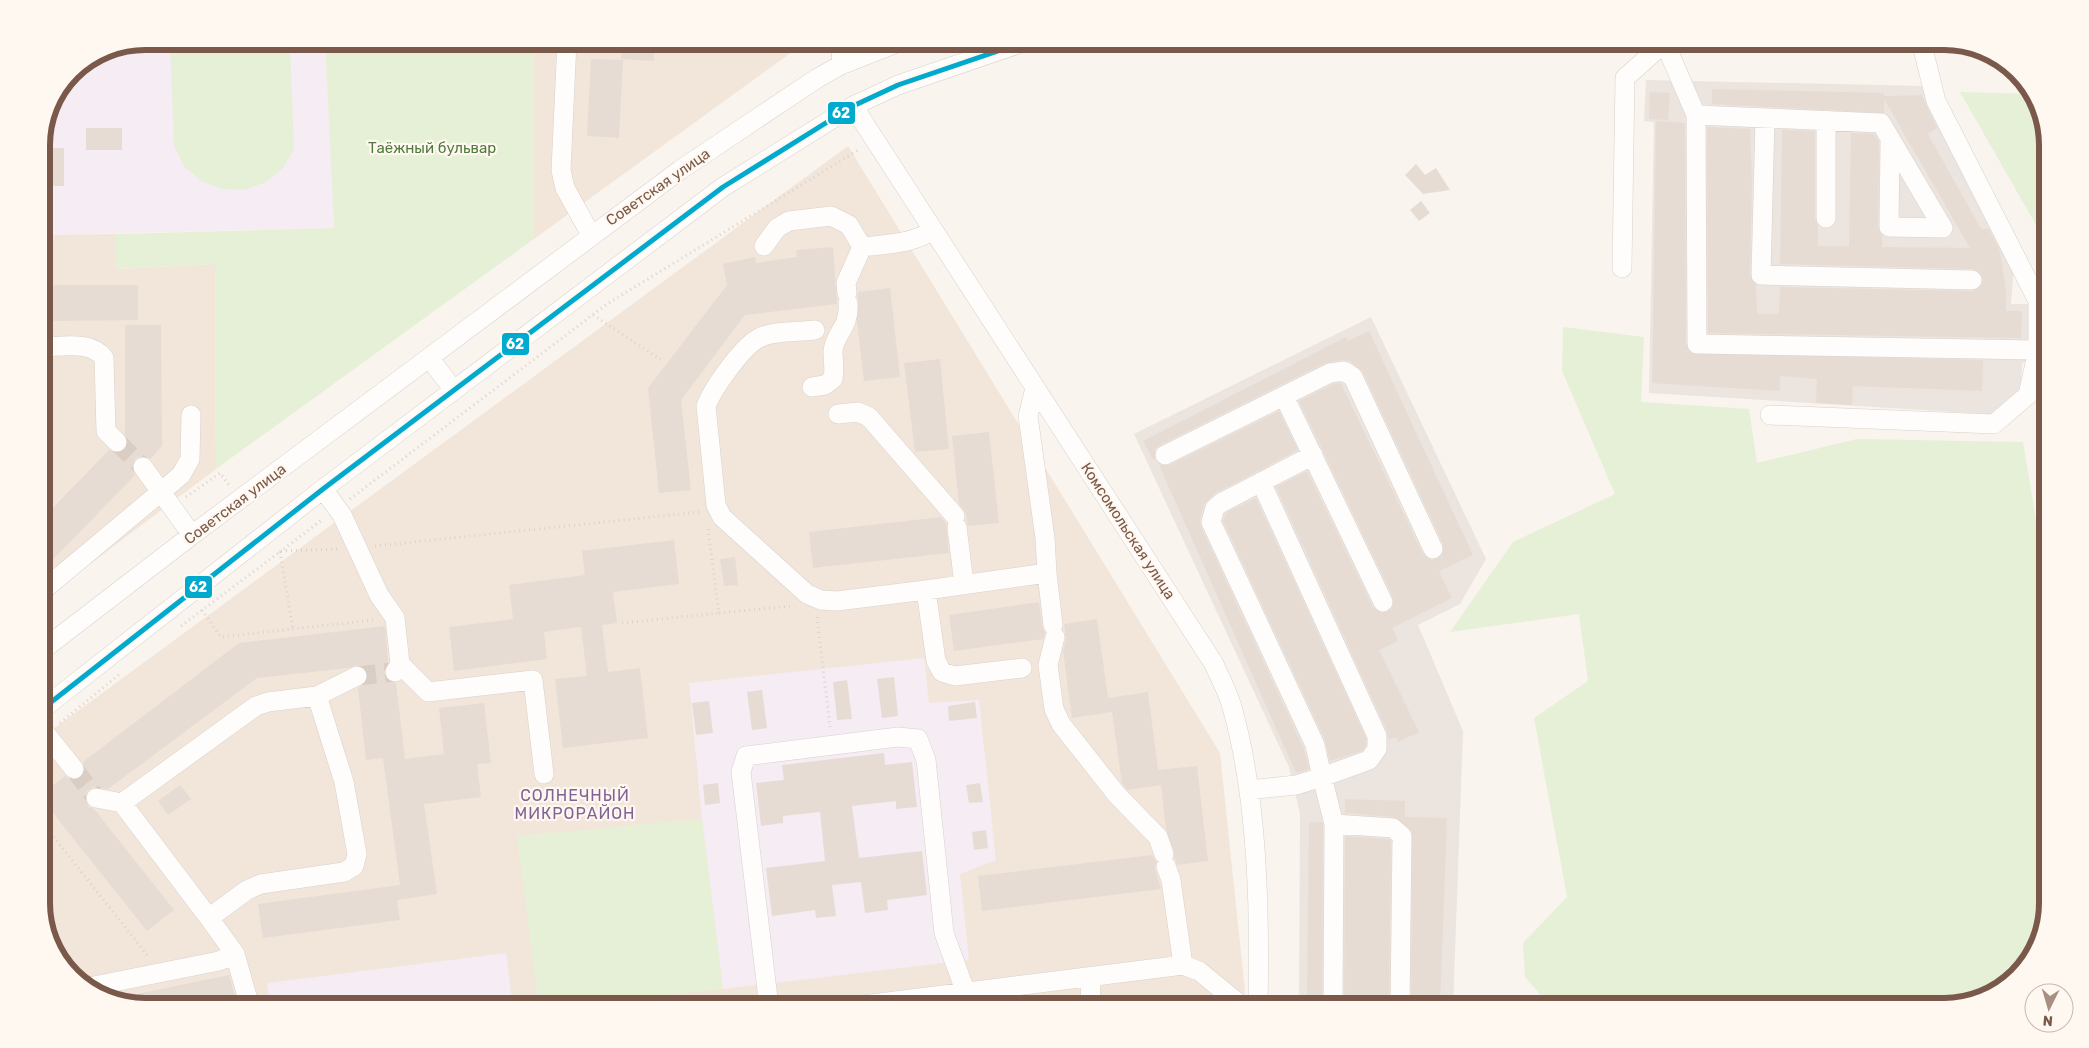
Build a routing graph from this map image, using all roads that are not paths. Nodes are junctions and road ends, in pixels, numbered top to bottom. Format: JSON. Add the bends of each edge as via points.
{"nodes":[{"id":1,"x":567,"y":50,"type":"edge"},
{"id":2,"x":842,"y":50,"type":"edge"},
{"id":3,"x":879,"y":50,"type":"edge"},
{"id":4,"x":1001,"y":50,"type":"edge"},
{"id":5,"x":1655,"y":50,"type":"edge"},
{"id":6,"x":1668,"y":50,"type":"edge"},
{"id":7,"x":1923,"y":50,"type":"edge"},
{"id":8,"x":841,"y":65,"type":"junction"},
{"id":9,"x":853,"y":106,"type":"junction"},
{"id":10,"x":1696,"y":115,"type":"junction"},
{"id":11,"x":1765,"y":118,"type":"junction"},
{"id":12,"x":1826,"y":120,"type":"junction"},
{"id":13,"x":1890,"y":140,"type":"junction"},
{"id":14,"x":1826,"y":218,"type":"dead end"},
{"id":15,"x":932,"y":231,"type":"junction"},
{"id":16,"x":591,"y":235,"type":"junction"},
{"id":17,"x":764,"y":246,"type":"dead end"},
{"id":18,"x":862,"y":247,"type":"junction"},
{"id":19,"x":1622,"y":268,"type":"dead end"},
{"id":20,"x":1972,"y":280,"type":"dead end"},
{"id":21,"x":815,"y":330,"type":"dead end"},
{"id":22,"x":50,"y":347,"type":"edge"},
{"id":23,"x":2038,"y":350,"type":"junction"},
{"id":24,"x":430,"y":359,"type":"junction"},
{"id":25,"x":812,"y":387,"type":"dead end"},
{"id":26,"x":1035,"y":388,"type":"junction"},
{"id":27,"x":454,"y":389,"type":"junction"},
{"id":28,"x":1284,"y":396,"type":"junction"},
{"id":29,"x":838,"y":414,"type":"dead end"},
{"id":30,"x":191,"y":415,"type":"dead end"},
{"id":31,"x":1770,"y":415,"type":"dead end"},
{"id":32,"x":117,"y":442,"type":"tunnel mouth"},
{"id":33,"x":1165,"y":454,"type":"dead end"},
{"id":34,"x":1312,"y":455,"type":"junction"},
{"id":35,"x":143,"y":467,"type":"tunnel mouth"},
{"id":36,"x":1261,"y":482,"type":"junction"},
{"id":37,"x":323,"y":489,"type":"junction"},
{"id":38,"x":161,"y":492,"type":"junction"},
{"id":39,"x":192,"y":535,"type":"junction"},
{"id":40,"x":1433,"y":549,"type":"dead end"},
{"id":41,"x":1047,"y":573,"type":"junction"},
{"id":42,"x":964,"y":584,"type":"junction"},
{"id":43,"x":50,"y":585,"type":"edge"},
{"id":44,"x":926,"y":590,"type":"junction"},
{"id":45,"x":1383,"y":602,"type":"dead end"},
{"id":46,"x":50,"y":646,"type":"edge"},
{"id":47,"x":1022,"y":668,"type":"dead end"},
{"id":48,"x":356,"y":676,"type":"tunnel mouth"},
{"id":49,"x":316,"y":696,"type":"junction"},
{"id":50,"x":50,"y":704,"type":"edge"},
{"id":51,"x":50,"y":739,"type":"edge"},
{"id":52,"x":74,"y":769,"type":"tunnel mouth"},
{"id":53,"x":544,"y":774,"type":"dead end"},
{"id":54,"x":1322,"y":777,"type":"junction"},
{"id":55,"x":1249,"y":790,"type":"junction"},
{"id":56,"x":96,"y":798,"type":"tunnel mouth"},
{"id":57,"x":122,"y":803,"type":"junction"},
{"id":58,"x":1334,"y":824,"type":"junction"},
{"id":59,"x":209,"y":918,"type":"junction"},
{"id":60,"x":236,"y":954,"type":"junction"},
{"id":61,"x":1183,"y":965,"type":"junction"},
{"id":62,"x":1091,"y":978,"type":"junction"},
{"id":63,"x":98,"y":985,"type":"edge"},
{"id":64,"x":966,"y":993,"type":"junction"},
{"id":65,"x":248,"y":998,"type":"edge"},
{"id":66,"x":768,"y":998,"type":"edge"},
{"id":67,"x":924,"y":998,"type":"edge"},
{"id":68,"x":993,"y":998,"type":"edge"},
{"id":69,"x":1090,"y":998,"type":"edge"},
{"id":70,"x":1232,"y":998,"type":"edge"},
{"id":71,"x":1258,"y":998,"type":"edge"},
{"id":72,"x":1333,"y":998,"type":"edge"},
{"id":73,"x":1400,"y":998,"type":"edge"}],
"edges":[{"from":1,"to":16,"type":"street","via":[[561,170],[565,188]]},
{"from":2,"to":8,"type":"street"},
{"from":3,"to":8,"type":"street","name":"Советская улица"},
{"from":4,"to":9,"type":"street","via":[[898,85]]},
{"from":5,"to":19,"type":"street","via":[[1625,78]]},
{"from":6,"to":10,"type":"street"},
{"from":7,"to":23,"type":"street","via":[[1936,101],[2038,301]]},
{"from":8,"to":16,"type":"street","name":"Советская улица","via":[[680,170]]},
{"from":9,"to":15,"type":"street","name":"Комсомольская улица"},
{"from":9,"to":27,"type":"street","via":[[723,187]]},
{"from":10,"to":11,"type":"street"},
{"from":10,"to":23,"type":"street","via":[[1697,344]]},
{"from":11,"to":12,"type":"street"},
{"from":11,"to":20,"type":"street","via":[[1762,274]]},
{"from":12,"to":13,"type":"street","via":[[1881,122]]},
{"from":12,"to":14,"type":"street"},
{"from":13,"to":13,"type":"street","via":[[1919,188],[1942,228],[1889,227]]},
{"from":15,"to":18,"type":"street","via":[[903,242]]},
{"from":15,"to":26,"type":"street","name":"Комсомольская улица"},
{"from":16,"to":24,"type":"street","name":"Советская улица"},
{"from":17,"to":18,"type":"street","via":[[777,228],[789,221],[831,216],[849,225]]},
{"from":18,"to":25,"type":"street","via":[[846,283],[849,316],[833,352],[836,368],[833,379],[825,385]]},
{"from":21,"to":44,"type":"street","via":[[762,336],[751,343],[711,395],[706,406],[716,505],[722,517],[807,594],[821,600]]},
{"from":22,"to":32,"type":"street","via":[[85,346],[98,350],[104,358],[106,431]]},
{"from":23,"to":31,"type":"street","via":[[2028,395],[1994,424]]},
{"from":24,"to":27,"type":"street"},
{"from":24,"to":39,"type":"street","name":"Советская улица"},
{"from":26,"to":41,"type":"street","via":[[1028,416]]},
{"from":26,"to":55,"type":"street","name":"Комсомольская улица","via":[[1214,664],[1231,704]]},
{"from":27,"to":37,"type":"street"},
{"from":28,"to":33,"type":"street"},
{"from":28,"to":34,"type":"street"},
{"from":28,"to":40,"type":"street","via":[[1330,373],[1344,371],[1353,377]]},
{"from":29,"to":42,"type":"street","via":[[858,412],[869,417],[956,522]]},
{"from":30,"to":38,"type":"street","via":[[190,459],[181,475]]},
{"from":34,"to":36,"type":"street"},
{"from":34,"to":45,"type":"street"},
{"from":35,"to":38,"type":"street"},
{"from":36,"to":54,"type":"street","via":[[1221,503],[1215,508],[1211,522],[1315,745]]},
{"from":36,"to":54,"type":"street","via":[[1377,736],[1377,749],[1369,760]]},
{"from":37,"to":50,"type":"street"},
{"from":37,"to":53,"type":"street","via":[[337,508],[379,595],[395,618],[398,668],[428,692],[533,680]]},
{"from":38,"to":39,"type":"street"},
{"from":38,"to":43,"type":"street"},
{"from":39,"to":46,"type":"street","name":"Советская улица"},
{"from":41,"to":42,"type":"street"},
{"from":41,"to":61,"type":"street","via":[[1054,631],[1048,665],[1054,709],[1061,724],[1116,796],[1158,837],[1171,880]]},
{"from":42,"to":44,"type":"street"},
{"from":44,"to":47,"type":"street","via":[[936,661],[942,672],[955,676]]},
{"from":48,"to":49,"type":"street"},
{"from":49,"to":57,"type":"street","via":[[256,706]]},
{"from":49,"to":59,"type":"street","via":[[344,782],[356,854],[354,866],[344,872],[261,884],[247,890]]},
{"from":51,"to":52,"type":"street"},
{"from":54,"to":55,"type":"street","via":[[1296,785]]},
{"from":54,"to":58,"type":"street"},
{"from":55,"to":71,"type":"street","name":"Комсомольская улица","via":[[1256,889]]},
{"from":56,"to":57,"type":"street"},
{"from":57,"to":59,"type":"street"},
{"from":58,"to":72,"type":"street"},
{"from":58,"to":73,"type":"street","via":[[1393,828],[1402,836]]},
{"from":59,"to":60,"type":"street"},
{"from":60,"to":63,"type":"street","via":[[219,962]]},
{"from":60,"to":65,"type":"street"},
{"from":61,"to":62,"type":"street"},
{"from":61,"to":70,"type":"street","via":[[1199,971]]},
{"from":62,"to":68,"type":"street"},
{"from":62,"to":69,"type":"street"},
{"from":64,"to":66,"type":"street","via":[[944,933],[926,760],[918,739],[898,737],[746,756],[741,772]]},
{"from":64,"to":67,"type":"street"},
{"from":64,"to":68,"type":"street"}]}
